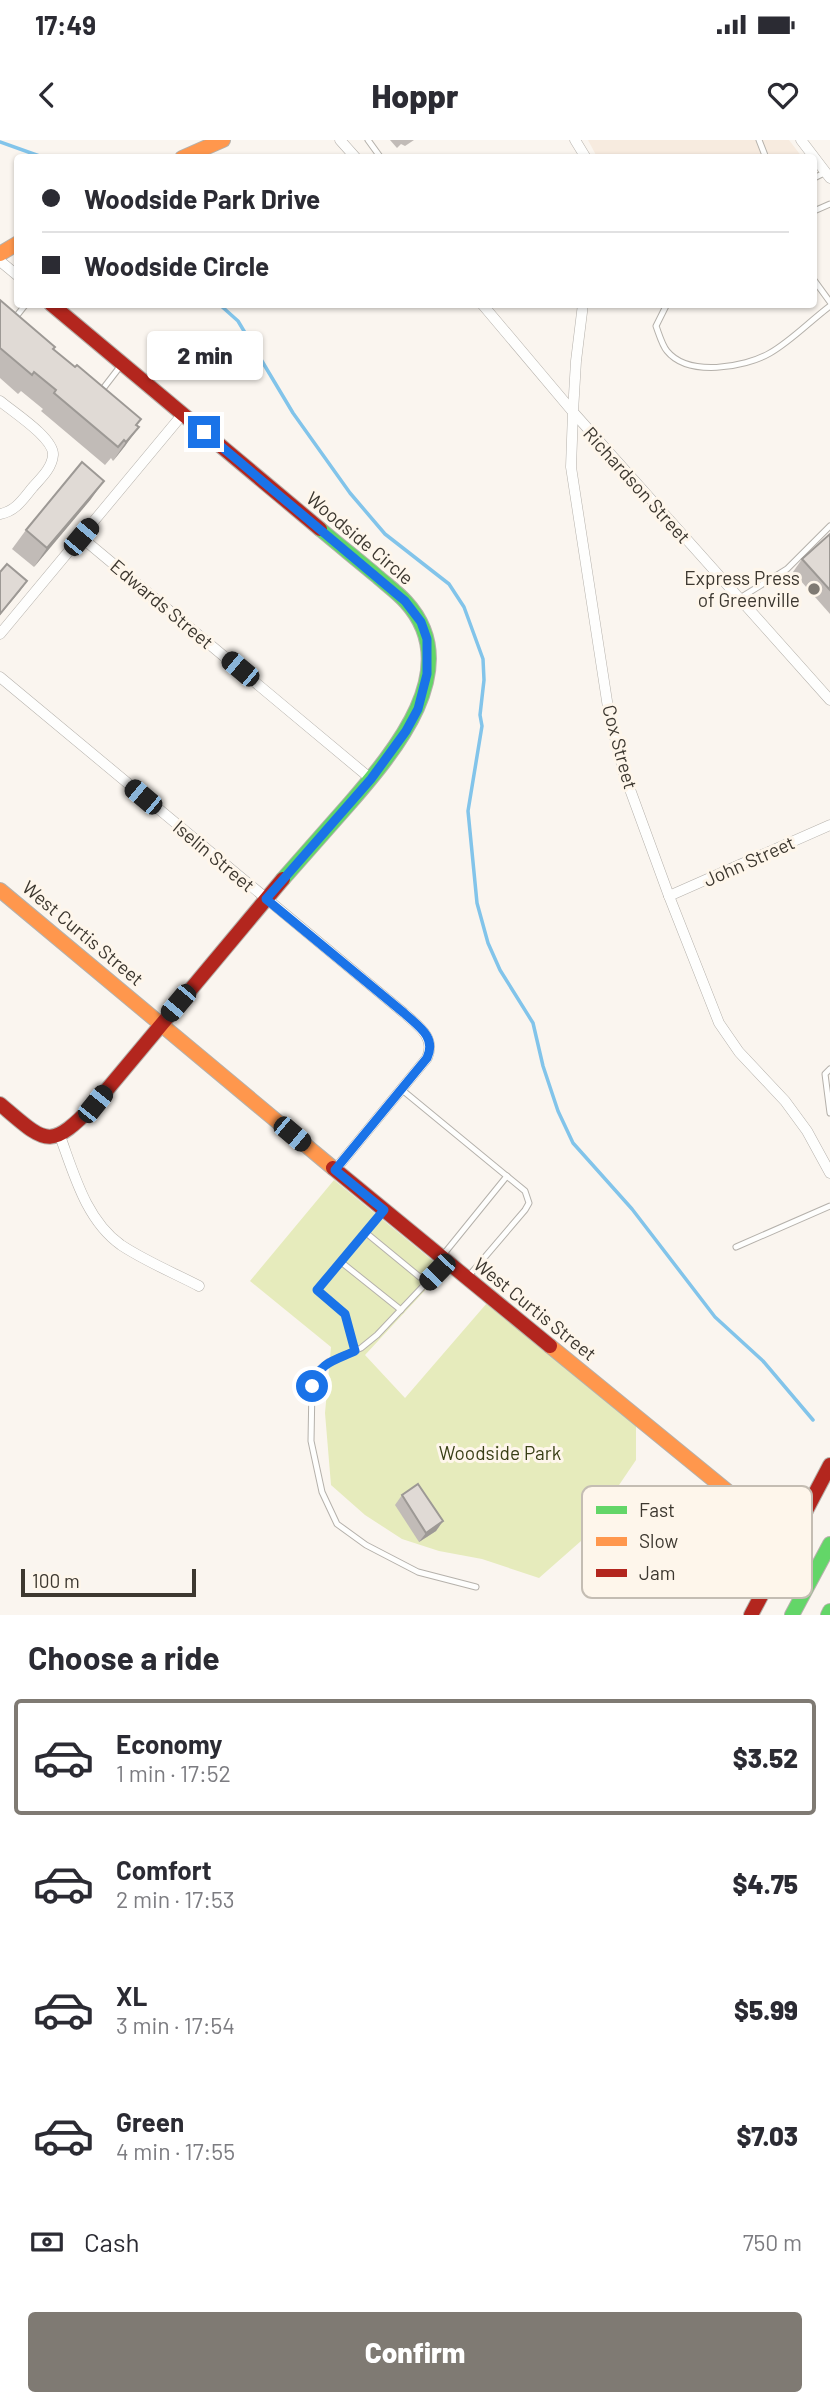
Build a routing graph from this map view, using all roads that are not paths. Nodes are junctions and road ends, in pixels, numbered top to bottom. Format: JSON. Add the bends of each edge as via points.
{"nodes":[{"id":1,"x":223,"y":140,"type":"edge"},
{"id":2,"x":341,"y":140,"type":"edge"},
{"id":3,"x":368,"y":140,"type":"edge"},
{"id":4,"x":801,"y":140,"type":"edge"},
{"id":5,"x":191,"y":154,"type":"edge"},
{"id":6,"x":353,"y":154,"type":"edge"},
{"id":7,"x":379,"y":154,"type":"edge"},
{"id":8,"x":812,"y":154,"type":"edge"},
{"id":9,"x":817,"y":161,"type":"edge"},
{"id":10,"x":828,"y":175,"type":"edge"},
{"id":11,"x":0,"y":261,"type":"edge"},
{"id":12,"x":14,"y":273,"type":"edge"},
{"id":13,"x":817,"y":284,"type":"edge"},
{"id":14,"x":830,"y":304,"type":"edge"},
{"id":15,"x":23,"y":308,"type":"edge"},
{"id":16,"x":56,"y":308,"type":"edge"},
{"id":17,"x":485,"y":308,"type":"edge"},
{"id":18,"x":583,"y":308,"type":"edge"},
{"id":19,"x":665,"y":308,"type":"edge"},
{"id":20,"x":15,"y":318,"type":"edge"},
{"id":21,"x":122,"y":364,"type":"junction"},
{"id":22,"x":102,"y":390,"type":"edge"},
{"id":23,"x":0,"y":401,"type":"edge"},
{"id":24,"x":573,"y":412,"type":"junction"},
{"id":25,"x":183,"y":415,"type":"junction"},
{"id":26,"x":0,"y":514,"type":"edge"},
{"id":27,"x":830,"y":526,"type":"edge"},
{"id":28,"x":81,"y":537,"type":"junction"},
{"id":29,"x":739,"y":599,"type":"junction"},
{"id":30,"x":0,"y":634,"type":"edge"},
{"id":31,"x":0,"y":677,"type":"edge"},
{"id":32,"x":830,"y":700,"type":"edge"},
{"id":33,"x":371,"y":779,"type":"junction"},
{"id":34,"x":830,"y":825,"type":"edge"},
{"id":35,"x":0,"y":890,"type":"edge"},
{"id":36,"x":669,"y":896,"type":"junction"},
{"id":37,"x":266,"y":899,"type":"junction"},
{"id":38,"x":161,"y":1024,"type":"junction"},
{"id":39,"x":830,"y":1069,"type":"edge"},
{"id":40,"x":401,"y":1089,"type":"junction"},
{"id":41,"x":0,"y":1104,"type":"edge"},
{"id":42,"x":830,"y":1113,"type":"edge"},
{"id":43,"x":60,"y":1136,"type":"junction"},
{"id":44,"x":335,"y":1170,"type":"junction"},
{"id":45,"x":830,"y":1172,"type":"edge"},
{"id":46,"x":507,"y":1176,"type":"junction"},
{"id":47,"x":830,"y":1206,"type":"edge"},
{"id":48,"x":384,"y":1210,"type":"junction"},
{"id":49,"x":365,"y":1232,"type":"junction"},
{"id":50,"x":736,"y":1247,"type":"dead end"},
{"id":51,"x":444,"y":1259,"type":"junction"},
{"id":52,"x":341,"y":1262,"type":"junction"},
{"id":53,"x":467,"y":1278,"type":"junction"},
{"id":54,"x":426,"y":1283,"type":"junction"},
{"id":55,"x":199,"y":1286,"type":"dead end"},
{"id":56,"x":401,"y":1310,"type":"junction"},
{"id":57,"x":355,"y":1351,"type":"junction"},
{"id":58,"x":830,"y":1465,"type":"edge"},
{"id":59,"x":722,"y":1486,"type":"edge"},
{"id":60,"x":812,"y":1499,"type":"edge"},
{"id":61,"x":830,"y":1544,"type":"edge"},
{"id":62,"x":812,"y":1578,"type":"edge"},
{"id":63,"x":476,"y":1587,"type":"dead end"},
{"id":64,"x":760,"y":1598,"type":"edge"},
{"id":65,"x":801,"y":1598,"type":"edge"},
{"id":66,"x":751,"y":1615,"type":"edge"},
{"id":67,"x":792,"y":1615,"type":"edge"}],
"edges":[{"from":1,"to":5,"type":"main road"},
{"from":2,"to":6,"type":"street"},
{"from":3,"to":7,"type":"lane"},
{"from":4,"to":8,"type":"street"},
{"from":9,"to":10,"type":"street"},
{"from":11,"to":12,"type":"street"},
{"from":13,"to":14,"type":"lane"},
{"from":14,"to":19,"type":"lane","via":[[769,354],[715,368],[677,360],[666,350],[656,326]]},
{"from":15,"to":20,"type":"lane"},
{"from":16,"to":21,"type":"main road","name":"Woodside Circle"},
{"from":17,"to":24,"type":"street"},
{"from":18,"to":24,"type":"street","name":"Richardson Street"},
{"from":21,"to":22,"type":"lane"},
{"from":21,"to":25,"type":"main road","name":"Woodside Circle"},
{"from":23,"to":26,"type":"street","via":[[47,439],[53,458],[47,472],[13,511]]},
{"from":24,"to":29,"type":"street","name":"Richardson Street"},
{"from":24,"to":36,"type":"street","name":"Cox Street","via":[[571,467],[609,714],[624,773]]},
{"from":25,"to":28,"type":"street"},
{"from":25,"to":33,"type":"main road","name":"Woodside Circle","via":[[405,601],[421,622],[429,653],[422,698],[406,731]]},
{"from":27,"to":29,"type":"lane","via":[[787,569]]},
{"from":28,"to":30,"type":"street"},
{"from":28,"to":33,"type":"street","name":"Edwards Street"},
{"from":29,"to":32,"type":"street","name":"Richardson Street"},
{"from":31,"to":37,"type":"street","name":"Iselin Street"},
{"from":33,"to":37,"type":"main road","name":"Woodside Circle"},
{"from":34,"to":36,"type":"street","name":"John Street"},
{"from":35,"to":38,"type":"main road","name":"West Curtis Street"},
{"from":36,"to":45,"type":"street","name":"Cox Street","via":[[719,1023],[807,1130]]},
{"from":37,"to":38,"type":"main road","name":"Woodside Circle"},
{"from":37,"to":40,"type":"street","name":"Iselin Street","via":[[428,1037],[429,1053]]},
{"from":38,"to":43,"type":"main road","name":"Woodside Circle","via":[[95,1104]]},
{"from":38,"to":44,"type":"main road","name":"West Curtis Street"},
{"from":39,"to":42,"type":"lane","via":[[825,1074]]},
{"from":40,"to":44,"type":"street","name":"Iselin Street"},
{"from":40,"to":46,"type":"lane"},
{"from":41,"to":43,"type":"main road","via":[[40,1137]]},
{"from":43,"to":55,"type":"street","via":[[82,1195],[99,1223],[120,1244]]},
{"from":44,"to":48,"type":"main road","name":"West Curtis Street"},
{"from":46,"to":51,"type":"lane"},
{"from":46,"to":53,"type":"lane","via":[[525,1191],[530,1203]]},
{"from":47,"to":50,"type":"lane"},
{"from":48,"to":49,"type":"lane"},
{"from":48,"to":51,"type":"main road","name":"West Curtis Street"},
{"from":49,"to":52,"type":"lane"},
{"from":49,"to":54,"type":"lane"},
{"from":51,"to":53,"type":"main road","name":"West Curtis Street"},
{"from":51,"to":54,"type":"lane"},
{"from":52,"to":56,"type":"lane"},
{"from":52,"to":57,"type":"lane","via":[[317,1290],[345,1314]]},
{"from":53,"to":59,"type":"main road","name":"West Curtis Street"},
{"from":54,"to":56,"type":"lane"},
{"from":56,"to":57,"type":"lane"},
{"from":57,"to":63,"type":"lane","via":[[318,1371],[311,1399],[311,1441],[322,1492],[337,1524],[418,1573]]},
{"from":58,"to":60,"type":"main road"},
{"from":61,"to":62,"type":"main road"},
{"from":64,"to":66,"type":"main road"},
{"from":65,"to":67,"type":"main road"}]}
